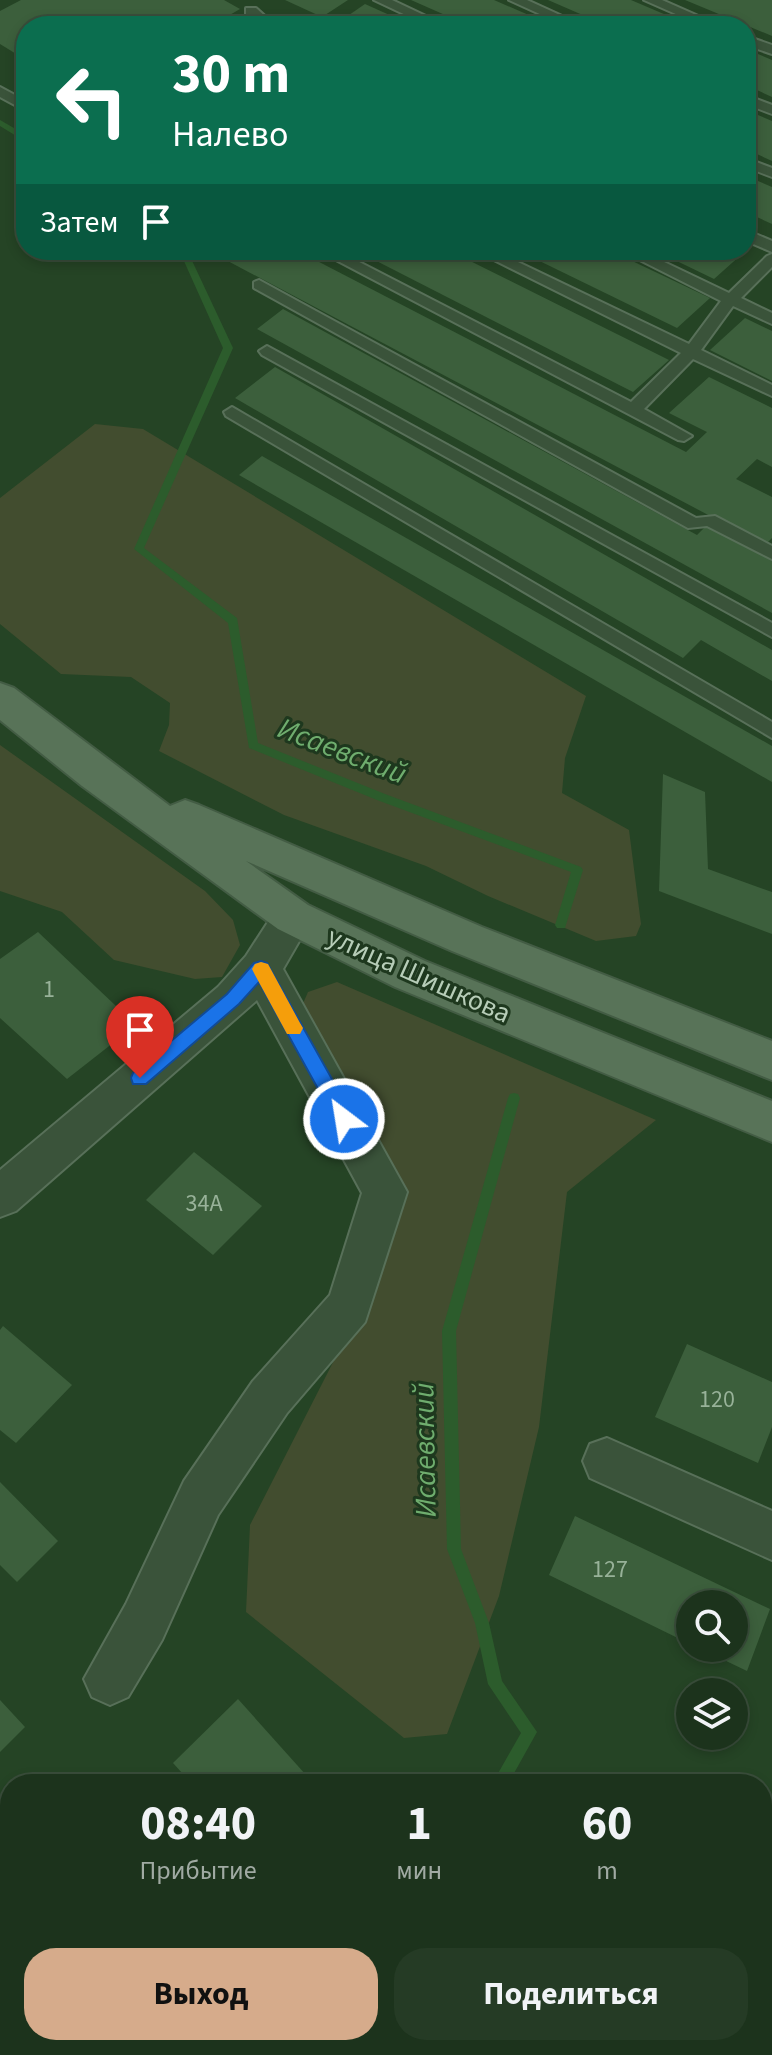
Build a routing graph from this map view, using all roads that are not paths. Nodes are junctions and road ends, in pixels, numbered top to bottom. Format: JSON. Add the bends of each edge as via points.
{"nodes":[{"id":1,"x":381,"y":0,"type":"edge"},
{"id":2,"x":516,"y":0,"type":"edge"},
{"id":3,"x":651,"y":0,"type":"edge"},
{"id":4,"x":251,"y":11,"type":"dead end"},
{"id":5,"x":257,"y":16,"type":"edge"},
{"id":6,"x":417,"y":16,"type":"edge"},
{"id":7,"x":554,"y":16,"type":"edge"},
{"id":8,"x":690,"y":16,"type":"edge"},
{"id":9,"x":772,"y":259,"type":"edge"},
{"id":10,"x":343,"y":260,"type":"edge"},
{"id":11,"x":502,"y":260,"type":"edge"},
{"id":12,"x":648,"y":260,"type":"edge"},
{"id":13,"x":259,"y":285,"type":"dead end"},
{"id":14,"x":730,"y":300,"type":"junction"},
{"id":15,"x":772,"y":319,"type":"edge"},
{"id":16,"x":267,"y":351,"type":"dead end"},
{"id":17,"x":691,"y":352,"type":"junction"},
{"id":18,"x":772,"y":391,"type":"edge"},
{"id":19,"x":633,"y":410,"type":"junction"},
{"id":20,"x":232,"y":412,"type":"dead end"},
{"id":21,"x":684,"y":436,"type":"dead end"},
{"id":22,"x":772,"y":553,"type":"edge"},
{"id":23,"x":772,"y":631,"type":"edge"},
{"id":24,"x":0,"y":698,"type":"edge"},
{"id":25,"x":772,"y":731,"type":"edge"},
{"id":26,"x":96,"y":775,"type":"junction"},
{"id":27,"x":293,"y":917,"type":"junction"},
{"id":28,"x":261,"y":968,"type":"junction"},
{"id":29,"x":772,"y":1061,"type":"edge"},
{"id":30,"x":772,"y":1122,"type":"edge"},
{"id":31,"x":0,"y":1197,"type":"edge"},
{"id":32,"x":607,"y":1461,"type":"dead end"},
{"id":33,"x":772,"y":1536,"type":"edge"},
{"id":34,"x":110,"y":1679,"type":"dead end"}],
"edges":[{"from":1,"to":6,"type":"lane"},
{"from":2,"to":7,"type":"lane"},
{"from":3,"to":8,"type":"lane"},
{"from":4,"to":5,"type":"lane"},
{"from":9,"to":14,"type":"lane"},
{"from":10,"to":19,"type":"lane"},
{"from":11,"to":17,"type":"lane"},
{"from":12,"to":14,"type":"lane"},
{"from":13,"to":22,"type":"lane","via":[[694,524],[709,520]]},
{"from":14,"to":15,"type":"lane"},
{"from":14,"to":17,"type":"lane"},
{"from":16,"to":23,"type":"lane"},
{"from":17,"to":18,"type":"lane"},
{"from":17,"to":19,"type":"lane"},
{"from":19,"to":21,"type":"lane"},
{"from":20,"to":25,"type":"lane"},
{"from":24,"to":26,"type":"main road","name":"улица Шишкова"},
{"from":26,"to":27,"type":"main road","name":"улица Шишкова"},
{"from":26,"to":29,"type":"main road","name":"улица Шишкова","via":[[467,939]]},
{"from":27,"to":28,"type":"street"},
{"from":27,"to":30,"type":"main road","name":"улица Шишкова","via":[[410,974]]},
{"from":28,"to":31,"type":"street","via":[[233,999]]},
{"from":28,"to":34,"type":"street","via":[[385,1192],[349,1307],[270,1397],[201,1498],[144,1622]]},
{"from":32,"to":33,"type":"street"}]}
